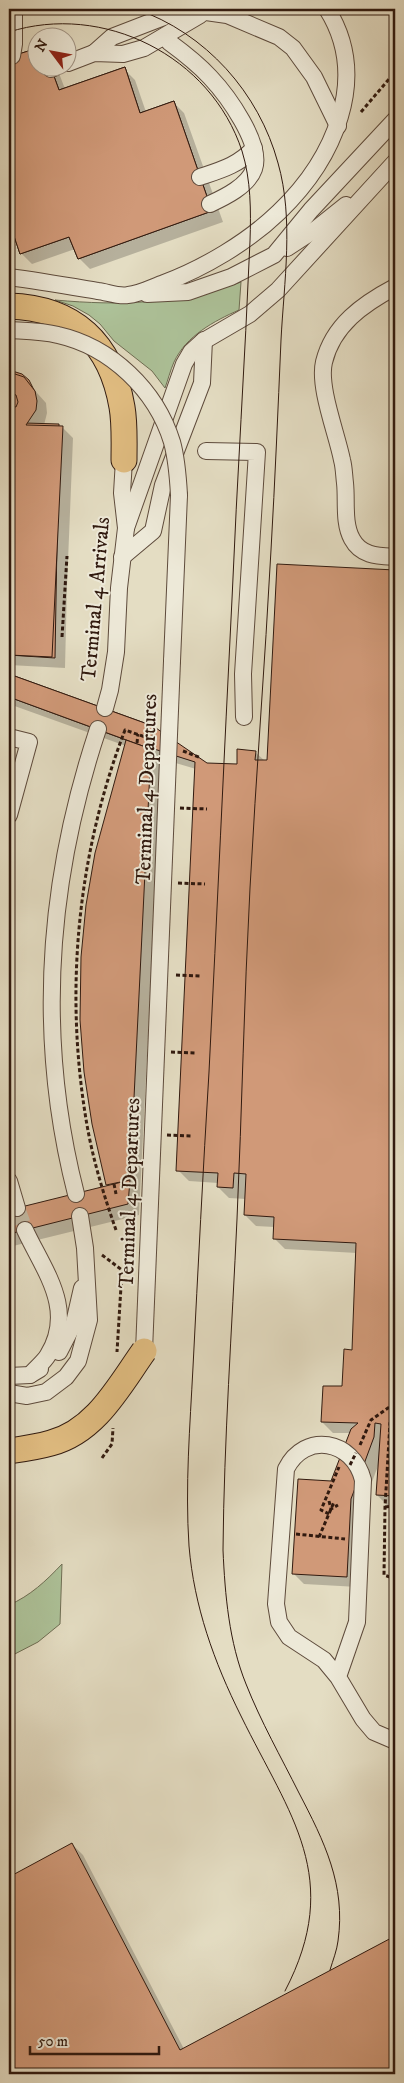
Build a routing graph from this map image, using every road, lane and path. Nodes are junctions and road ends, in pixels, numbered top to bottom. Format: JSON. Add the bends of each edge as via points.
{"nodes":[{"id":1,"x":327,"y":9,"type":"edge"},
{"id":2,"x":14,"y":15,"type":"dead end"},
{"id":3,"x":169,"y":42,"type":"dead end"},
{"id":4,"x":12,"y":56,"type":"dead end"},
{"id":5,"x":78,"y":60,"type":"edge"},
{"id":6,"x":395,"y":72,"type":"edge"},
{"id":7,"x":361,"y":112,"type":"dead end"},
{"id":8,"x":395,"y":120,"type":"edge"},
{"id":9,"x":338,"y":126,"type":"junction"},
{"id":10,"x":254,"y":148,"type":"junction"},
{"id":11,"x":395,"y":162,"type":"edge"},
{"id":12,"x":200,"y":177,"type":"dead end"},
{"id":13,"x":378,"y":180,"type":"junction"},
{"id":14,"x":210,"y":204,"type":"dead end"},
{"id":15,"x":274,"y":256,"type":"junction"},
{"id":16,"x":9,"y":277,"type":"edge"},
{"id":17,"x":395,"y":287,"type":"edge"},
{"id":18,"x":127,"y":296,"type":"junction"},
{"id":19,"x":9,"y":306,"type":"edge"},
{"id":20,"x":9,"y":330,"type":"edge"},
{"id":21,"x":204,"y":340,"type":"junction"},
{"id":22,"x":206,"y":451,"type":"dead end"},
{"id":23,"x":124,"y":460,"type":"joint"},
{"id":24,"x":126,"y":528,"type":"junction"},
{"id":25,"x":66,"y":556,"type":"dead end"},
{"id":26,"x":122,"y":557,"type":"junction"},
{"id":27,"x":395,"y":557,"type":"edge"},
{"id":28,"x":62,"y":637,"type":"dead end"},
{"id":29,"x":105,"y":708,"type":"dead end"},
{"id":30,"x":244,"y":717,"type":"dead end"},
{"id":31,"x":98,"y":730,"type":"dead end"},
{"id":32,"x":125,"y":730,"type":"dead end"},
{"id":33,"x":138,"y":734,"type":"dead end"},
{"id":34,"x":9,"y":737,"type":"edge"},
{"id":35,"x":137,"y":744,"type":"dead end"},
{"id":36,"x":199,"y":809,"type":"dead end"},
{"id":37,"x":207,"y":809,"type":"dead end"},
{"id":38,"x":9,"y":816,"type":"edge"},
{"id":39,"x":195,"y":884,"type":"dead end"},
{"id":40,"x":205,"y":884,"type":"dead end"},
{"id":41,"x":191,"y":975,"type":"dead end"},
{"id":42,"x":200,"y":976,"type":"dead end"},
{"id":43,"x":187,"y":1053,"type":"dead end"},
{"id":44,"x":195,"y":1053,"type":"dead end"},
{"id":45,"x":183,"y":1136,"type":"dead end"},
{"id":46,"x":192,"y":1136,"type":"dead end"},
{"id":47,"x":9,"y":1181,"type":"edge"},
{"id":48,"x":114,"y":1184,"type":"dead end"},
{"id":49,"x":76,"y":1194,"type":"dead end"},
{"id":50,"x":116,"y":1194,"type":"dead end"},
{"id":51,"x":17,"y":1208,"type":"tunnel mouth"},
{"id":52,"x":80,"y":1216,"type":"dead end"},
{"id":53,"x":25,"y":1230,"type":"tunnel mouth"},
{"id":54,"x":116,"y":1230,"type":"dead end"},
{"id":55,"x":96,"y":1250,"type":"dead end"},
{"id":56,"x":86,"y":1274,"type":"junction"},
{"id":57,"x":144,"y":1350,"type":"joint"},
{"id":58,"x":117,"y":1357,"type":"dead end"},
{"id":59,"x":30,"y":1375,"type":"junction"},
{"id":60,"x":9,"y":1376,"type":"edge"},
{"id":61,"x":9,"y":1393,"type":"edge"},
{"id":62,"x":395,"y":1403,"type":"edge"},
{"id":63,"x":395,"y":1416,"type":"edge"},
{"id":64,"x":113,"y":1425,"type":"dead end"},
{"id":65,"x":9,"y":1451,"type":"edge"},
{"id":66,"x":102,"y":1458,"type":"dead end"},
{"id":67,"x":329,"y":1501,"type":"dead end"},
{"id":68,"x":334,"y":1502,"type":"dead end"},
{"id":69,"x":338,"y":1505,"type":"dead end"},
{"id":70,"x":385,"y":1506,"type":"junction"},
{"id":71,"x":395,"y":1506,"type":"edge"},
{"id":72,"x":330,"y":1512,"type":"junction"},
{"id":73,"x":294,"y":1534,"type":"dead end"},
{"id":74,"x":319,"y":1537,"type":"junction"},
{"id":75,"x":349,"y":1540,"type":"dead end"},
{"id":76,"x":390,"y":1577,"type":"dead end"},
{"id":77,"x":338,"y":1677,"type":"junction"},
{"id":78,"x":395,"y":1741,"type":"edge"}],
"edges":[{"from":1,"to":9,"type":"street","via":[[340,35],[347,72],[346,96]]},
{"from":2,"to":4,"type":"street"},
{"from":3,"to":10,"type":"street","via":[[195,62],[220,88]]},
{"from":5,"to":9,"type":"street","via":[[94,54],[112,37],[169,15],[206,12],[227,15],[279,36],[293,48],[314,77]]},
{"from":6,"to":7,"type":"path"},
{"from":8,"to":15,"type":"street","via":[[311,210]]},
{"from":9,"to":18,"type":"street","via":[[310,174],[280,211],[263,226],[184,275]]},
{"from":10,"to":12,"type":"street","via":[[231,166]]},
{"from":10,"to":14,"type":"street","via":[[254,170],[230,194]]},
{"from":11,"to":13,"type":"street"},
{"from":13,"to":15,"type":"street","via":[[316,229]]},
{"from":13,"to":21,"type":"street","via":[[278,290],[250,314]]},
{"from":15,"to":18,"type":"street","via":[[231,277],[188,292]]},
{"from":16,"to":18,"type":"street"},
{"from":17,"to":27,"type":"street","via":[[350,317],[335,336],[323,371],[343,462],[347,522],[352,539],[361,550],[372,556]]},
{"from":19,"to":23,"type":"highway","via":[[62,316],[83,331],[103,352],[110,363],[122,407]]},
{"from":20,"to":57,"type":"street","name":"Terminal 4 Departures","bridge":true,"via":[[72,339],[123,368],[144,389],[159,414],[172,442],[177,466],[179,523]]},
{"from":21,"to":24,"type":"street","via":[[184,364]]},
{"from":21,"to":26,"type":"street","via":[[202,383],[163,485],[153,531]]},
{"from":22,"to":30,"type":"street","via":[[257,452],[243,674]]},
{"from":23,"to":24,"type":"street","name":"Terminal 4 Arrivals","via":[[122,492]]},
{"from":24,"to":26,"type":"street","name":"Terminal 4 Arrivals"},
{"from":25,"to":28,"type":"path"},
{"from":26,"to":29,"type":"street","name":"Terminal 4 Arrivals","via":[[116,652]]},
{"from":31,"to":49,"type":"street","via":[[66,846],[52,962],[55,1078],[62,1133]]},
{"from":32,"to":54,"type":"path","via":[[104,792],[91,850],[80,914],[75,988],[78,1070],[87,1127],[104,1197]]},
{"from":33,"to":35,"type":"path"},
{"from":34,"to":38,"type":"street","via":[[29,742]]},
{"from":36,"to":37,"type":"path"},
{"from":39,"to":40,"type":"path"},
{"from":41,"to":42,"type":"path"},
{"from":43,"to":44,"type":"path"},
{"from":45,"to":46,"type":"path"},
{"from":47,"to":51,"type":"street"},
{"from":48,"to":50,"type":"path"},
{"from":52,"to":56,"type":"street"},
{"from":53,"to":59,"type":"street","via":[[59,1301],[61,1316],[57,1336],[48,1355]]},
{"from":55,"to":58,"type":"path","via":[[122,1270]]},
{"from":56,"to":59,"type":"street","via":[[74,1323],[55,1360]]},
{"from":56,"to":61,"type":"street","via":[[89,1320],[78,1361],[66,1377],[46,1392],[27,1396]]},
{"from":57,"to":65,"type":"highway","bridge":true,"via":[[94,1419],[73,1434],[52,1443]]},
{"from":59,"to":60,"type":"street"},
{"from":62,"to":72,"type":"path","bridge":true,"via":[[371,1420],[350,1465],[342,1462],[320,1510]]},
{"from":63,"to":70,"type":"path","via":[[390,1423]]},
{"from":64,"to":66,"type":"path","via":[[112,1444]]},
{"from":67,"to":72,"type":"path"},
{"from":68,"to":72,"type":"path"},
{"from":69,"to":72,"type":"path"},
{"from":70,"to":71,"type":"path"},
{"from":70,"to":76,"type":"path","via":[[384,1575]]},
{"from":72,"to":74,"type":"path"},
{"from":73,"to":74,"type":"path"},
{"from":74,"to":75,"type":"path"},
{"from":77,"to":77,"type":"street","via":[[324,1660],[289,1637],[277,1613],[284,1477],[290,1461],[316,1446],[337,1447],[348,1453],[357,1464],[363,1480],[358,1622]]},
{"from":77,"to":78,"type":"street","via":[[374,1732]]}]}
